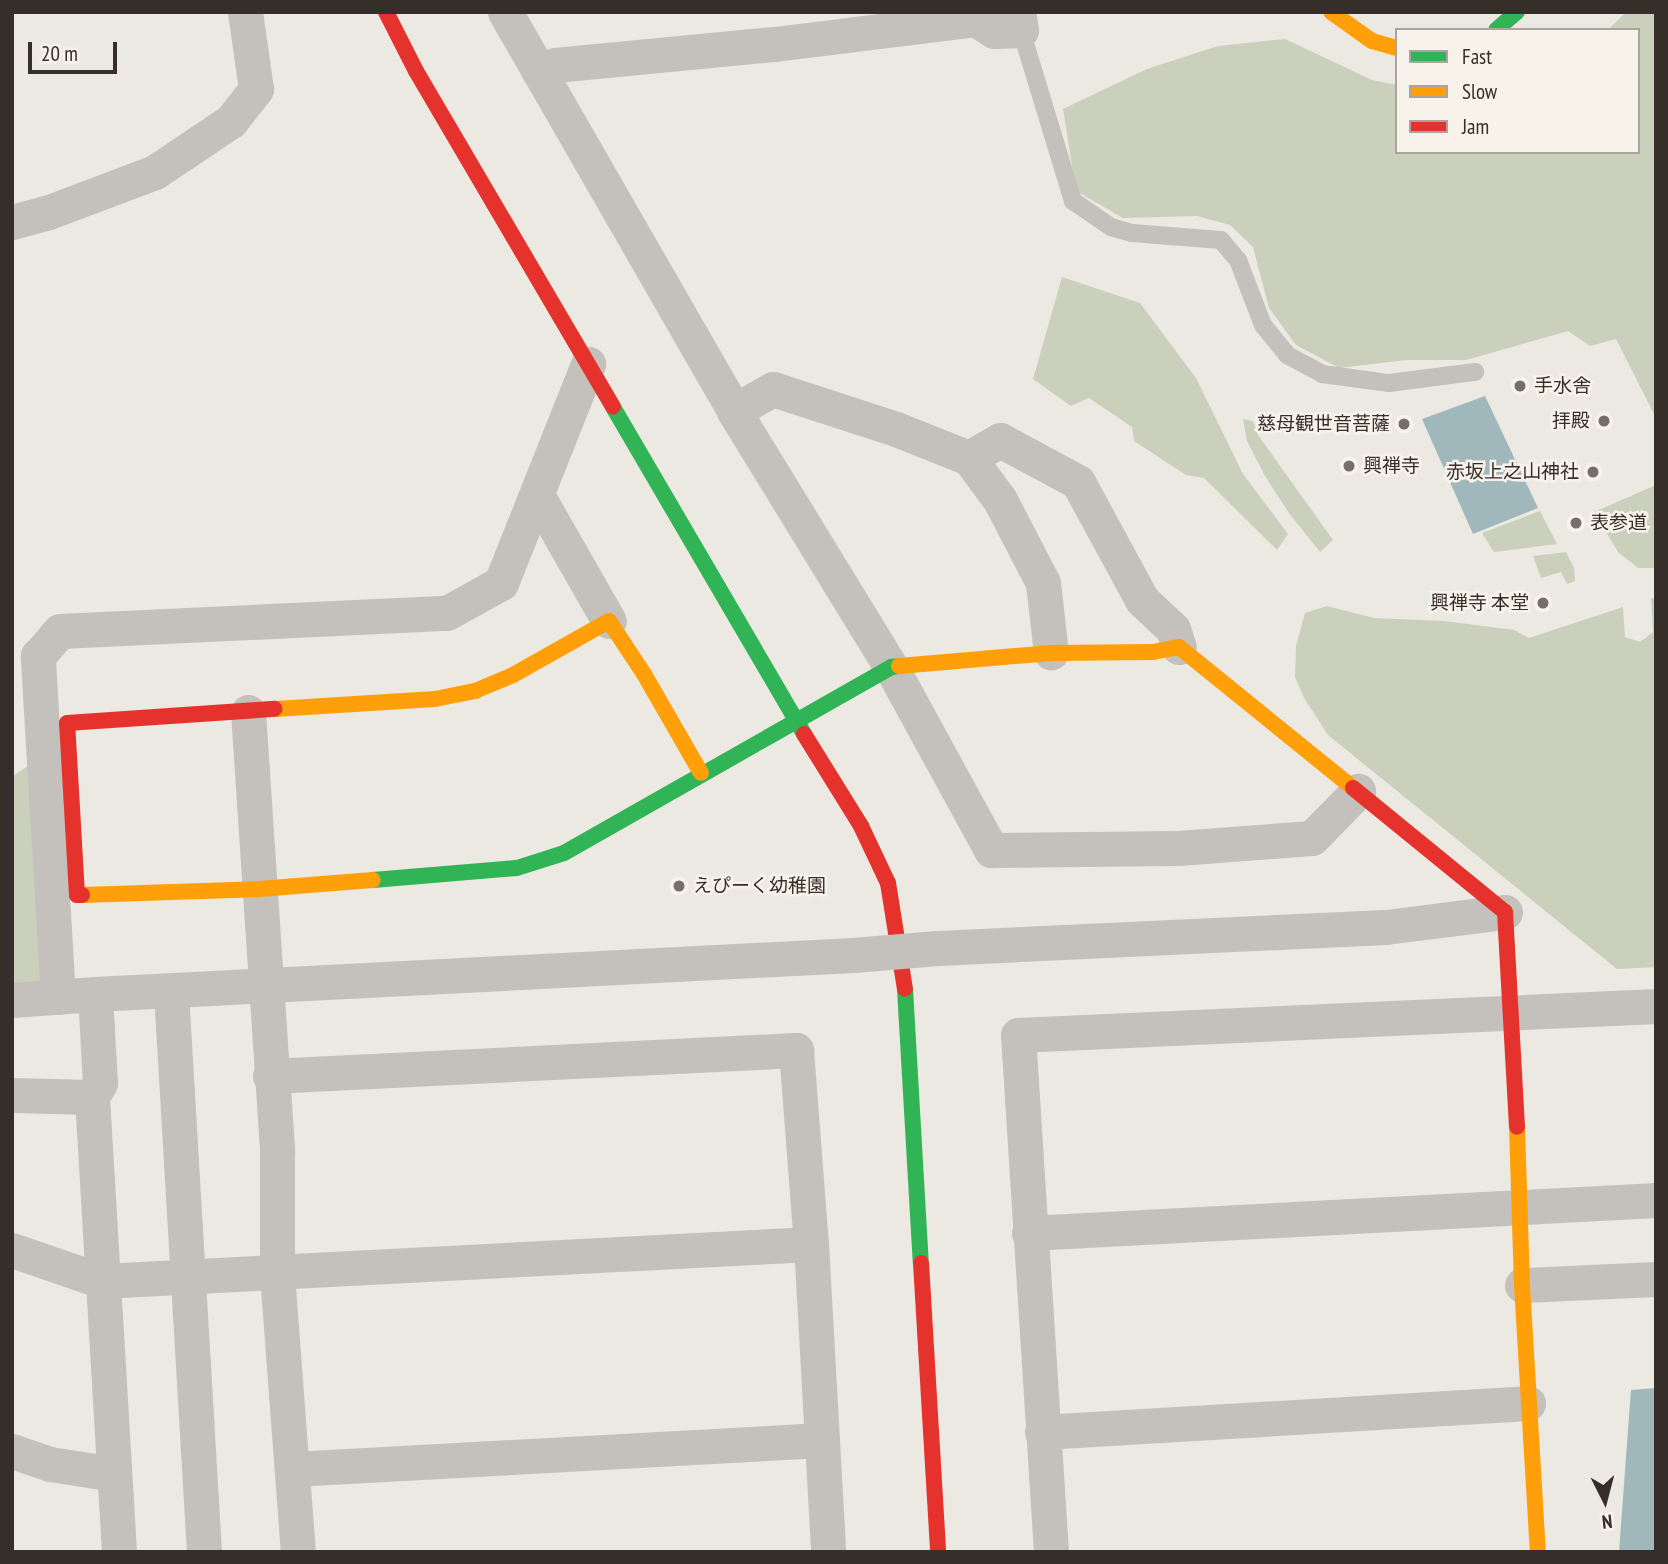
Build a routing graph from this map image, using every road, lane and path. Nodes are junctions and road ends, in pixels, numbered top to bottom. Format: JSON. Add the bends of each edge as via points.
{"nodes":[{"id":1,"x":245,"y":12,"type":"edge"},
{"id":2,"x":386,"y":12,"type":"edge"},
{"id":3,"x":505,"y":12,"type":"edge"},
{"id":4,"x":1331,"y":12,"type":"edge"},
{"id":5,"x":1517,"y":12,"type":"edge"},
{"id":6,"x":1020,"y":21,"type":"edge"},
{"id":7,"x":1498,"y":28,"type":"edge"},
{"id":8,"x":1395,"y":47,"type":"edge"},
{"id":9,"x":538,"y":70,"type":"junction"},
{"id":10,"x":12,"y":222,"type":"edge"},
{"id":11,"x":588,"y":364,"type":"junction"},
{"id":12,"x":1475,"y":372,"type":"dead end"},
{"id":13,"x":734,"y":411,"type":"junction"},
{"id":14,"x":969,"y":458,"type":"junction"},
{"id":15,"x":537,"y":495,"type":"junction"},
{"id":16,"x":609,"y":621,"type":"junction"},
{"id":17,"x":1180,"y":648,"type":"junction"},
{"id":18,"x":1051,"y":653,"type":"junction"},
{"id":19,"x":891,"y":667,"type":"junction"},
{"id":20,"x":248,"y":712,"type":"junction"},
{"id":21,"x":797,"y":722,"type":"junction"},
{"id":22,"x":701,"y":773,"type":"junction"},
{"id":23,"x":1358,"y":791,"type":"junction"},
{"id":24,"x":259,"y":889,"type":"junction"},
{"id":25,"x":1506,"y":912,"type":"junction"},
{"id":26,"x":264,"y":986,"type":"junction"},
{"id":27,"x":171,"y":992,"type":"junction"},
{"id":28,"x":95,"y":995,"type":"junction"},
{"id":29,"x":58,"y":997,"type":"junction"},
{"id":30,"x":12,"y":1000,"type":"edge"},
{"id":31,"x":1656,"y":1006,"type":"edge"},
{"id":32,"x":1513,"y":1014,"type":"junction"},
{"id":33,"x":270,"y":1076,"type":"junction"},
{"id":34,"x":12,"y":1095,"type":"edge"},
{"id":35,"x":92,"y":1097,"type":"junction"},
{"id":36,"x":1656,"y":1200,"type":"edge"},
{"id":37,"x":1519,"y":1207,"type":"junction"},
{"id":38,"x":1030,"y":1233,"type":"junction"},
{"id":39,"x":811,"y":1244,"type":"junction"},
{"id":40,"x":12,"y":1250,"type":"edge"},
{"id":41,"x":277,"y":1274,"type":"junction"},
{"id":42,"x":189,"y":1278,"type":"junction"},
{"id":43,"x":1656,"y":1279,"type":"edge"},
{"id":44,"x":102,"y":1281,"type":"junction"},
{"id":45,"x":1522,"y":1285,"type":"junction"},
{"id":46,"x":1528,"y":1403,"type":"junction"},
{"id":47,"x":1042,"y":1432,"type":"junction"},
{"id":48,"x":822,"y":1440,"type":"junction"},
{"id":49,"x":12,"y":1451,"type":"edge"},
{"id":50,"x":293,"y":1469,"type":"junction"},
{"id":51,"x":114,"y":1474,"type":"junction"},
{"id":52,"x":119,"y":1552,"type":"edge"},
{"id":53,"x":204,"y":1552,"type":"edge"},
{"id":54,"x":298,"y":1552,"type":"edge"},
{"id":55,"x":828,"y":1552,"type":"edge"},
{"id":56,"x":938,"y":1552,"type":"edge"},
{"id":57,"x":1051,"y":1552,"type":"edge"},
{"id":58,"x":1538,"y":1552,"type":"edge"}],
"edges":[{"from":1,"to":10,"type":"street","via":[[256,89],[231,121],[155,172]]},
{"from":2,"to":11,"type":"street"},
{"from":3,"to":9,"type":"street"},
{"from":4,"to":8,"type":"street","via":[[1373,41]]},
{"from":5,"to":7,"type":"street"},
{"from":6,"to":9,"type":"street","via":[[994,31],[975,19]]},
{"from":6,"to":12,"type":"lane","via":[[1073,201],[1111,227],[1132,233],[1221,240],[1238,260],[1263,325],[1287,355],[1322,374],[1389,383]]},
{"from":9,"to":13,"type":"street"},
{"from":11,"to":15,"type":"street"},
{"from":11,"to":21,"type":"street"},
{"from":13,"to":14,"type":"street","via":[[774,389]]},
{"from":13,"to":19,"type":"street"},
{"from":14,"to":17,"type":"street","via":[[1000,440],[1078,482],[1142,600],[1173,629]]},
{"from":14,"to":18,"type":"street","via":[[1000,500],[1043,583]]},
{"from":15,"to":16,"type":"street"},
{"from":15,"to":29,"type":"street","via":[[501,583],[447,613],[60,631],[38,656]]},
{"from":16,"to":20,"type":"street","via":[[475,691],[435,699]]},
{"from":16,"to":22,"type":"street"},
{"from":17,"to":18,"type":"street"},
{"from":17,"to":23,"type":"street"},
{"from":18,"to":19,"type":"street"},
{"from":19,"to":21,"type":"street"},
{"from":19,"to":23,"type":"street","via":[[991,850],[1178,848],[1312,838]]},
{"from":20,"to":24,"type":"street"},
{"from":20,"to":24,"type":"street","via":[[67,723],[77,895]]},
{"from":21,"to":22,"type":"street"},
{"from":21,"to":56,"type":"street","via":[[861,826],[888,883],[897,929],[904,980]]},
{"from":22,"to":24,"type":"street","via":[[564,853],[517,868]]},
{"from":23,"to":25,"type":"street"},
{"from":24,"to":26,"type":"street"},
{"from":25,"to":26,"type":"street","bridge":true,"via":[[1386,927]]},
{"from":25,"to":32,"type":"street"},
{"from":26,"to":27,"type":"street"},
{"from":26,"to":33,"type":"street"},
{"from":27,"to":28,"type":"street"},
{"from":27,"to":42,"type":"street"},
{"from":28,"to":29,"type":"street"},
{"from":28,"to":35,"type":"street","via":[[100,1083]]},
{"from":29,"to":30,"type":"street"},
{"from":31,"to":32,"type":"street"},
{"from":32,"to":37,"type":"street"},
{"from":32,"to":38,"type":"street","via":[[1018,1035]]},
{"from":33,"to":39,"type":"street","via":[[796,1050]]},
{"from":33,"to":41,"type":"street"},
{"from":34,"to":35,"type":"street"},
{"from":35,"to":44,"type":"street"},
{"from":36,"to":37,"type":"street"},
{"from":37,"to":38,"type":"street"},
{"from":37,"to":45,"type":"street"},
{"from":38,"to":47,"type":"street"},
{"from":39,"to":41,"type":"street"},
{"from":39,"to":48,"type":"street"},
{"from":40,"to":44,"type":"street"},
{"from":41,"to":42,"type":"street"},
{"from":41,"to":50,"type":"street"},
{"from":42,"to":44,"type":"street"},
{"from":42,"to":53,"type":"street"},
{"from":43,"to":45,"type":"street"},
{"from":44,"to":51,"type":"street"},
{"from":45,"to":46,"type":"street"},
{"from":46,"to":47,"type":"street"},
{"from":46,"to":58,"type":"street"},
{"from":47,"to":57,"type":"street"},
{"from":48,"to":50,"type":"street"},
{"from":48,"to":55,"type":"street"},
{"from":49,"to":51,"type":"street","via":[[50,1464]]},
{"from":50,"to":54,"type":"street"},
{"from":51,"to":52,"type":"street"}]}
